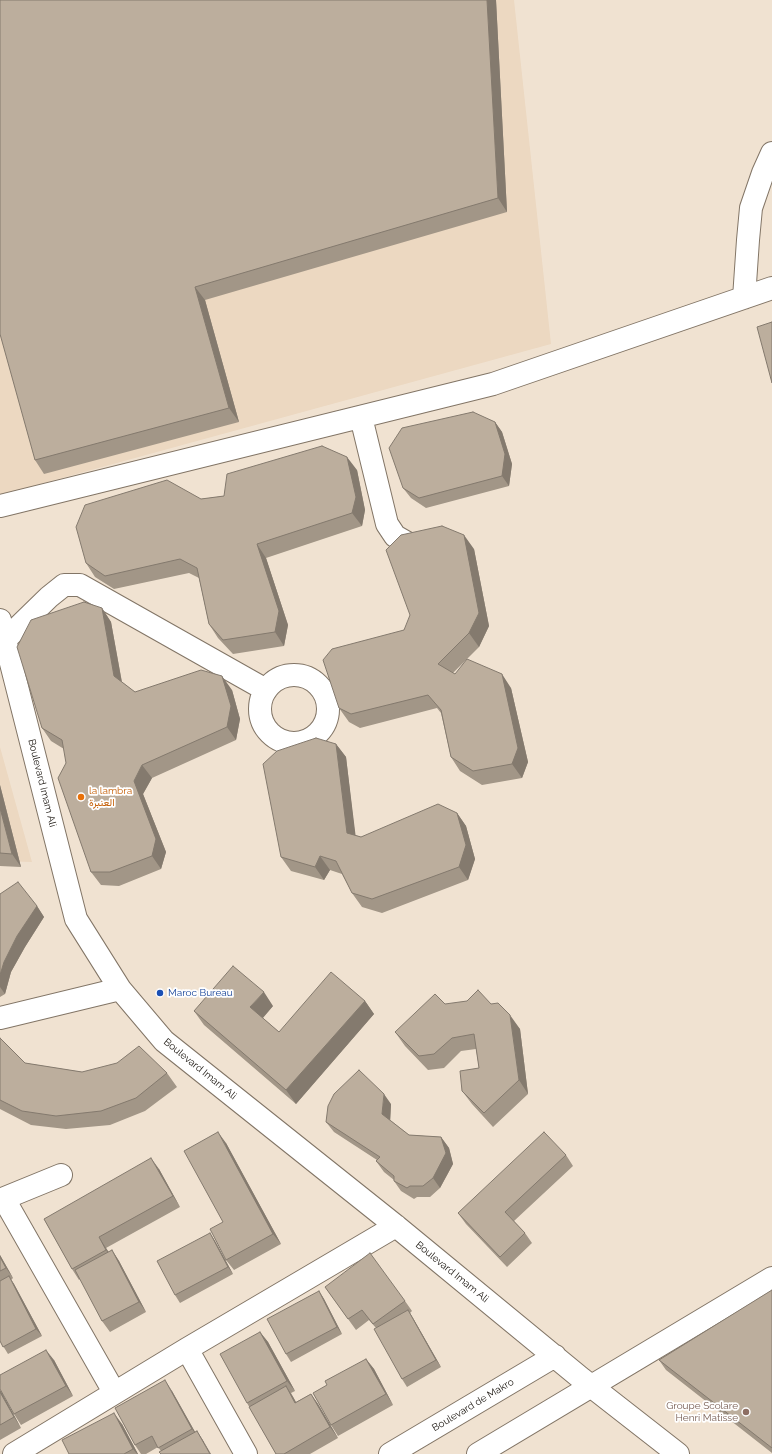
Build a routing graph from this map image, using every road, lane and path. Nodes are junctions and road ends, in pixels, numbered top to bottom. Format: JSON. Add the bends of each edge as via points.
{"nodes":[{"id":1,"x":772,"y":153,"type":"edge"},
{"id":2,"x":772,"y":288,"type":"edge"},
{"id":3,"x":744,"y":298,"type":"junction"},
{"id":4,"x":361,"y":417,"type":"junction"},
{"id":5,"x":0,"y":506,"type":"edge"},
{"id":6,"x":409,"y":544,"type":"edge"},
{"id":7,"x":2,"y":630,"type":"edge"},
{"id":8,"x":266,"y":690,"type":"dead end"},
{"id":9,"x":120,"y":989,"type":"junction"},
{"id":10,"x":0,"y":1018,"type":"edge"},
{"id":11,"x":60,"y":1175,"type":"dead end"},
{"id":12,"x":2,"y":1200,"type":"edge"},
{"id":13,"x":396,"y":1226,"type":"junction"},
{"id":14,"x":772,"y":1278,"type":"edge"},
{"id":15,"x":187,"y":1349,"type":"junction"},
{"id":16,"x":555,"y":1356,"type":"junction"},
{"id":17,"x":591,"y":1386,"type":"junction"},
{"id":18,"x":114,"y":1392,"type":"junction"},
{"id":19,"x":14,"y":1454,"type":"edge"},
{"id":20,"x":246,"y":1454,"type":"edge"},
{"id":21,"x":390,"y":1454,"type":"edge"},
{"id":22,"x":478,"y":1454,"type":"edge"},
{"id":23,"x":678,"y":1454,"type":"edge"}],
"edges":[{"from":1,"to":3,"type":"street","via":[[751,208]]},
{"from":2,"to":3,"type":"street"},
{"from":3,"to":4,"type":"street","via":[[493,384]]},
{"from":4,"to":5,"type":"street"},
{"from":4,"to":6,"type":"street","via":[[387,524],[395,536]]},
{"from":7,"to":8,"type":"street","via":[[64,585],[80,585]]},
{"from":7,"to":9,"type":"street","name":"Boulevard Imam Ali","via":[[76,919]]},
{"from":9,"to":10,"type":"street"},
{"from":9,"to":13,"type":"street","name":"Boulevard Imam Ali","via":[[164,1041]]},
{"from":11,"to":12,"type":"street"},
{"from":12,"to":18,"type":"street"},
{"from":13,"to":15,"type":"street"},
{"from":13,"to":16,"type":"street","name":"Boulevard Imam Ali"},
{"from":14,"to":17,"type":"street"},
{"from":15,"to":18,"type":"street"},
{"from":15,"to":20,"type":"street"},
{"from":16,"to":17,"type":"street","name":"Boulevard Imam Ali"},
{"from":16,"to":21,"type":"street","name":"Boulevard de Makro"},
{"from":17,"to":22,"type":"street"},
{"from":17,"to":23,"type":"street","name":"Boulevard Imam Ali"},
{"from":18,"to":19,"type":"street"}]}
